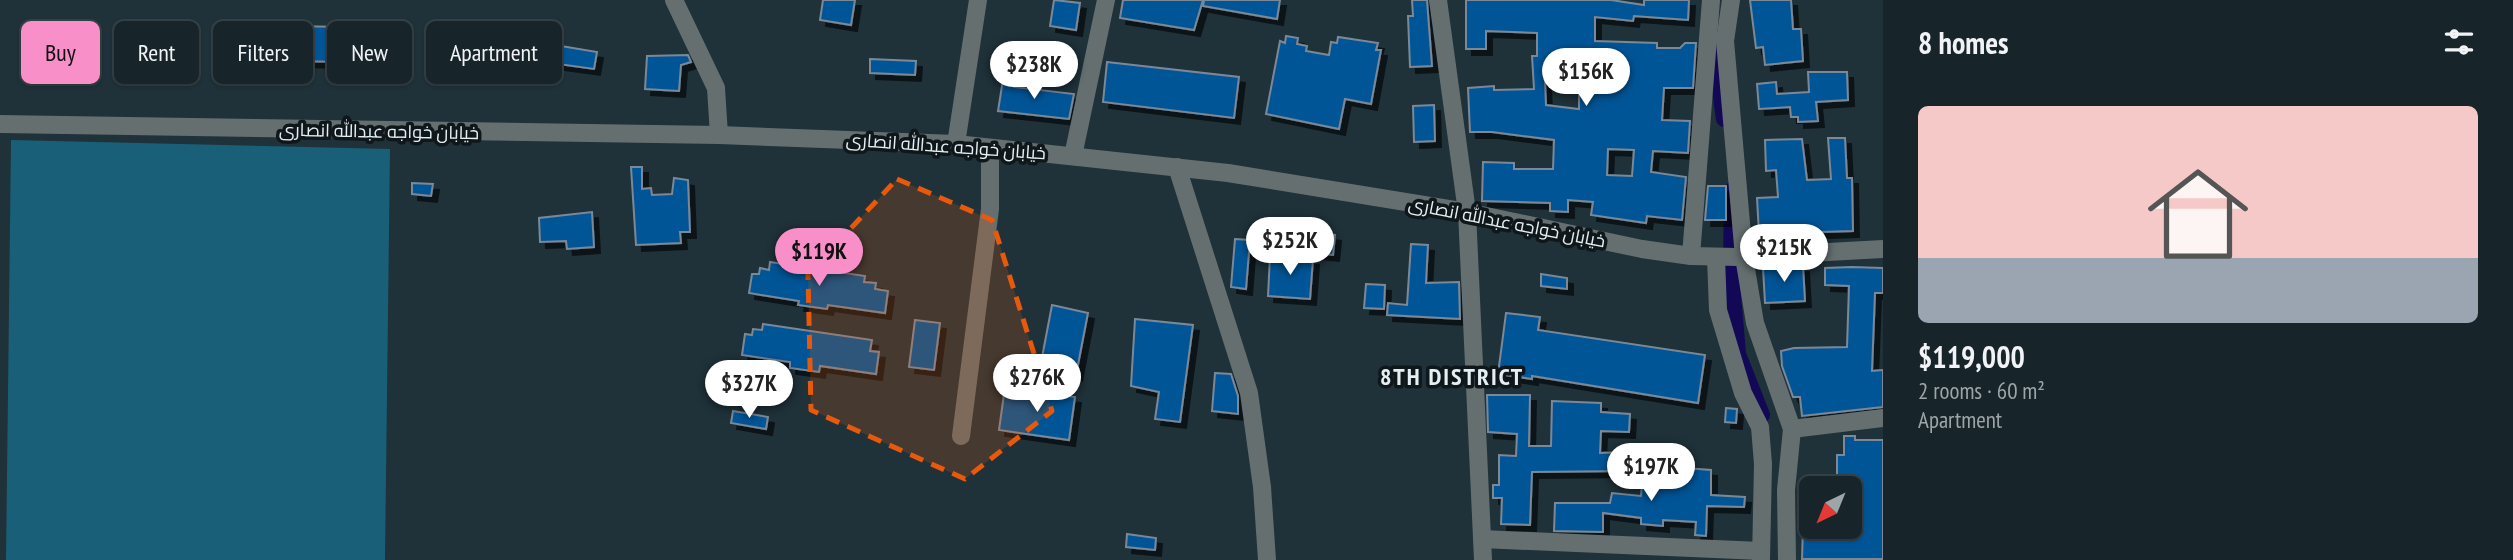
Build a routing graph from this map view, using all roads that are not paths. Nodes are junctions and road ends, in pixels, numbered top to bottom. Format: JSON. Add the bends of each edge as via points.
{"nodes":[{"id":1,"x":674,"y":0,"type":"edge"},
{"id":2,"x":978,"y":0,"type":"edge"},
{"id":3,"x":1105,"y":0,"type":"edge"},
{"id":4,"x":1438,"y":0,"type":"edge"},
{"id":5,"x":1711,"y":0,"type":"edge"},
{"id":6,"x":1731,"y":0,"type":"edge"},
{"id":7,"x":0,"y":124,"type":"edge"},
{"id":8,"x":719,"y":135,"type":"junction"},
{"id":9,"x":956,"y":144,"type":"junction"},
{"id":10,"x":990,"y":148,"type":"junction"},
{"id":11,"x":1073,"y":156,"type":"junction"},
{"id":12,"x":1177,"y":167,"type":"junction"},
{"id":13,"x":1467,"y":212,"type":"junction"},
{"id":14,"x":1883,"y":250,"type":"edge"},
{"id":15,"x":1691,"y":256,"type":"junction"},
{"id":16,"x":1744,"y":257,"type":"junction"},
{"id":17,"x":1716,"y":258,"type":"junction"},
{"id":18,"x":1883,"y":418,"type":"edge"},
{"id":19,"x":1792,"y":429,"type":"junction"},
{"id":20,"x":961,"y":436,"type":"dead end"},
{"id":21,"x":1482,"y":539,"type":"junction"},
{"id":22,"x":1761,"y":555,"type":"edge"},
{"id":23,"x":1267,"y":560,"type":"edge"},
{"id":24,"x":1483,"y":560,"type":"edge"},
{"id":25,"x":1787,"y":560,"type":"edge"}],
"edges":[{"from":1,"to":8,"type":"street","via":[[716,88]]},
{"from":2,"to":9,"type":"street"},
{"from":3,"to":11,"type":"street"},
{"from":4,"to":13,"type":"street"},
{"from":5,"to":15,"type":"street"},
{"from":6,"to":16,"type":"street","via":[[1725,41]]},
{"from":7,"to":8,"type":"street","name":"خیابان خواجه عبدالله انصاری"},
{"from":8,"to":9,"type":"street","name":"خیابان خواجه عبدالله انصاری"},
{"from":9,"to":10,"type":"street","name":"خیابان خواجه عبدالله انصاری"},
{"from":10,"to":11,"type":"street","name":"خیابان خواجه عبدالله انصاری"},
{"from":10,"to":20,"type":"street","via":[[990,209]]},
{"from":11,"to":12,"type":"street","name":"خیابان خواجه عبدالله انصاری"},
{"from":12,"to":13,"type":"street","name":"خیابان خواجه عبدالله انصاری"},
{"from":12,"to":23,"type":"street","via":[[1248,393]]},
{"from":13,"to":15,"type":"street","name":"خیابان خواجه عبدالله انصاری"},
{"from":13,"to":21,"type":"street"},
{"from":14,"to":16,"type":"street","name":"خیابان خواجه عبدالله انصاری"},
{"from":15,"to":17,"type":"street","name":"خیابان خواجه عبدالله انصاری"},
{"from":16,"to":17,"type":"street","name":"خیابان خواجه عبدالله انصاری"},
{"from":16,"to":19,"type":"street","via":[[1755,323]]},
{"from":17,"to":22,"type":"street","via":[[1718,310],[1743,393],[1760,427]]},
{"from":18,"to":19,"type":"street"},
{"from":19,"to":25,"type":"street","via":[[1786,490]]},
{"from":21,"to":22,"type":"street"},
{"from":21,"to":24,"type":"street"}]}
